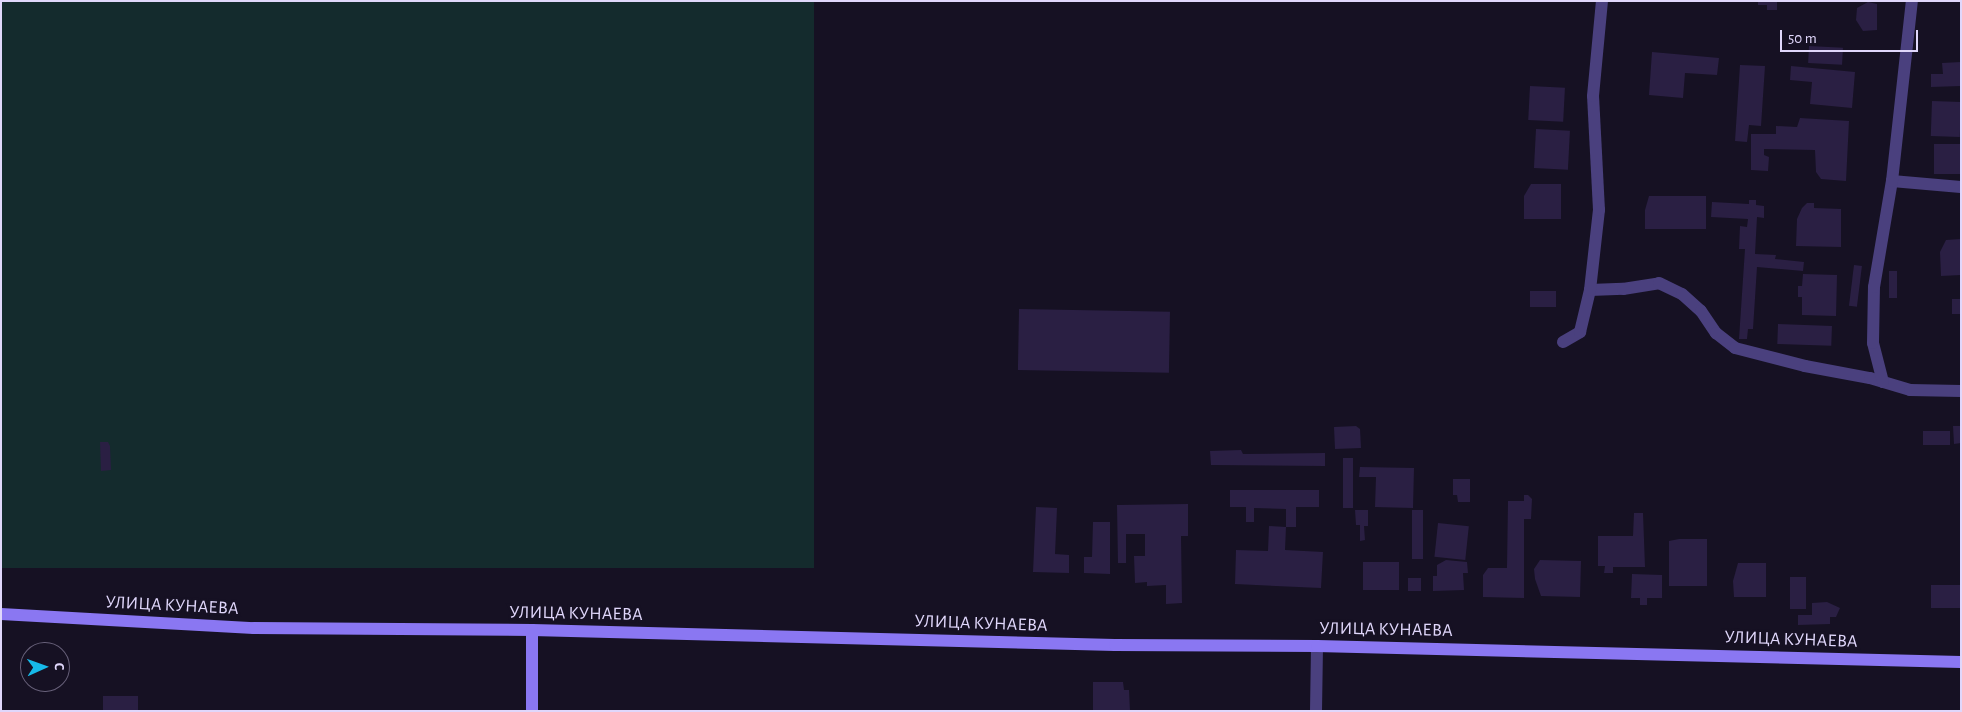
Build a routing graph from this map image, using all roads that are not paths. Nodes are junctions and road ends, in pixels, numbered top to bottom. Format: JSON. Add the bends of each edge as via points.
{"nodes":[{"id":1,"x":1602,"y":1,"type":"edge"},
{"id":2,"x":1912,"y":1,"type":"edge"},
{"id":3,"x":1892,"y":181,"type":"junction"},
{"id":4,"x":1961,"y":187,"type":"edge"},
{"id":5,"x":1590,"y":290,"type":"junction"},
{"id":6,"x":1562,"y":342,"type":"dead end"},
{"id":7,"x":1883,"y":382,"type":"junction"},
{"id":8,"x":1961,"y":391,"type":"edge"},
{"id":9,"x":1,"y":614,"type":"edge"},
{"id":10,"x":532,"y":630,"type":"junction"},
{"id":11,"x":1317,"y":646,"type":"junction"},
{"id":12,"x":1961,"y":662,"type":"edge"},
{"id":13,"x":532,"y":711,"type":"edge"},
{"id":14,"x":1316,"y":711,"type":"edge"}],
"edges":[{"from":1,"to":5,"type":"street","via":[[1593,96],[1600,210]]},
{"from":2,"to":3,"type":"street"},
{"from":3,"to":4,"type":"street"},
{"from":3,"to":7,"type":"street","via":[[1874,287],[1873,343]]},
{"from":5,"to":6,"type":"street","via":[[1580,332]]},
{"from":5,"to":7,"type":"street","via":[[1658,283],[1682,294],[1735,348]]},
{"from":7,"to":8,"type":"street","via":[[1910,390]]},
{"from":9,"to":10,"type":"main road","name":"УЛИЦА КУНАЕВА","via":[[254,628]]},
{"from":10,"to":11,"type":"main road","name":"УЛИЦА КУНАЕВА","via":[[1115,645]]},
{"from":10,"to":13,"type":"main road"},
{"from":11,"to":12,"type":"main road","name":"УЛИЦА КУНАЕВА"},
{"from":11,"to":14,"type":"street"}]}
